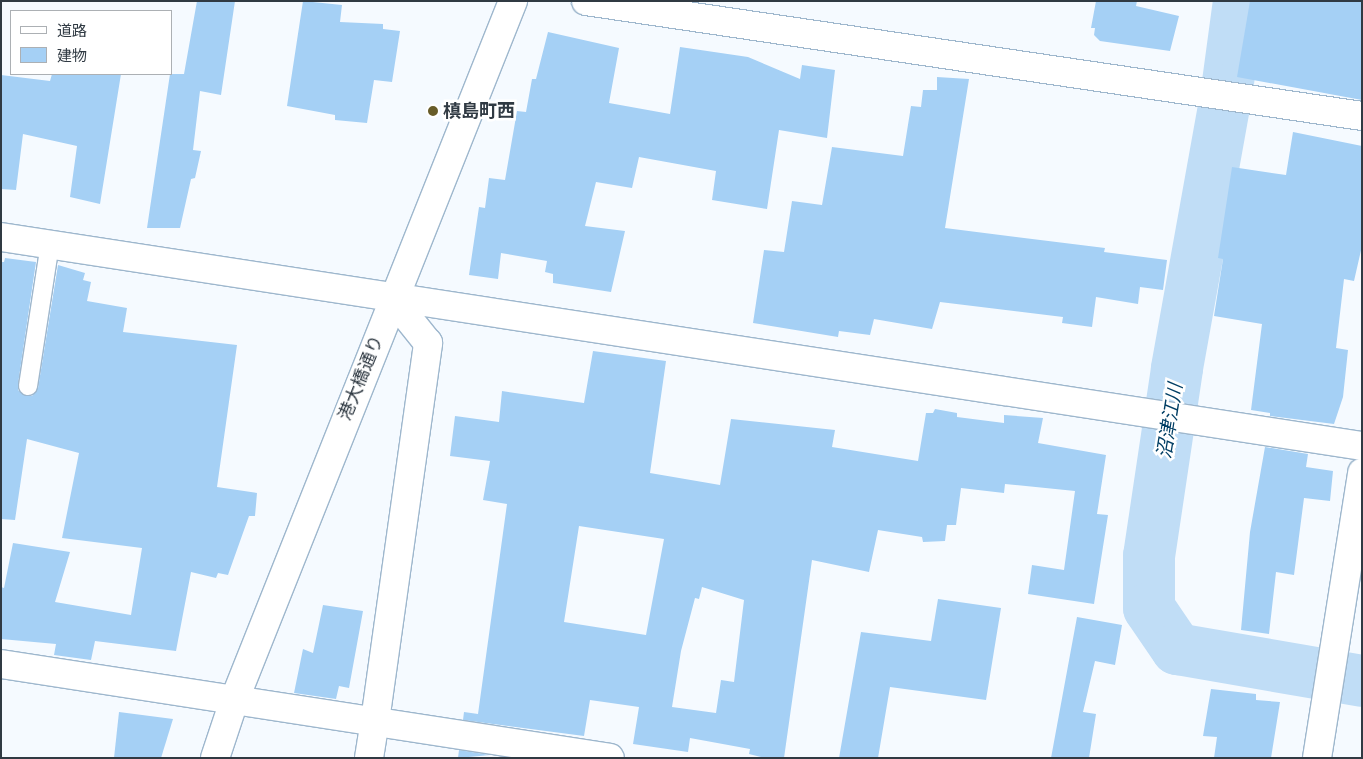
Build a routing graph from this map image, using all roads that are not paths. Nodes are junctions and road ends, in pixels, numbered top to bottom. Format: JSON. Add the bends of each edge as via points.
{"nodes":[{"id":1,"x":513,"y":1,"type":"edge"},
{"id":2,"x":586,"y":1,"type":"edge"},
{"id":3,"x":1362,"y":116,"type":"edge"},
{"id":4,"x":1,"y":236,"type":"edge"},
{"id":5,"x":50,"y":244,"type":"junction"},
{"id":6,"x":392,"y":298,"type":"junction"},
{"id":7,"x":28,"y":386,"type":"dead end"},
{"id":8,"x":1362,"y":446,"type":"edge"},
{"id":9,"x":1362,"y":473,"type":"edge"},
{"id":10,"x":1,"y":664,"type":"edge"},
{"id":11,"x":234,"y":701,"type":"junction"},
{"id":12,"x":375,"y":721,"type":"junction"},
{"id":13,"x":215,"y":758,"type":"edge"},
{"id":14,"x":369,"y":758,"type":"edge"},
{"id":15,"x":610,"y":758,"type":"edge"},
{"id":16,"x":1317,"y":758,"type":"edge"}],
"edges":[{"from":1,"to":6,"type":"street","name":"港大橋通り"},
{"from":2,"to":3,"type":"street"},
{"from":4,"to":5,"type":"street"},
{"from":5,"to":6,"type":"street"},
{"from":5,"to":7,"type":"lane"},
{"from":6,"to":8,"type":"street"},
{"from":6,"to":11,"type":"street","name":"港大橋通り"},
{"from":6,"to":12,"type":"street","via":[[428,343]]},
{"from":9,"to":16,"type":"street"},
{"from":10,"to":11,"type":"street"},
{"from":11,"to":12,"type":"street"},
{"from":11,"to":13,"type":"street","name":"港大橋通り"},
{"from":12,"to":14,"type":"street"},
{"from":12,"to":15,"type":"street"}]}
